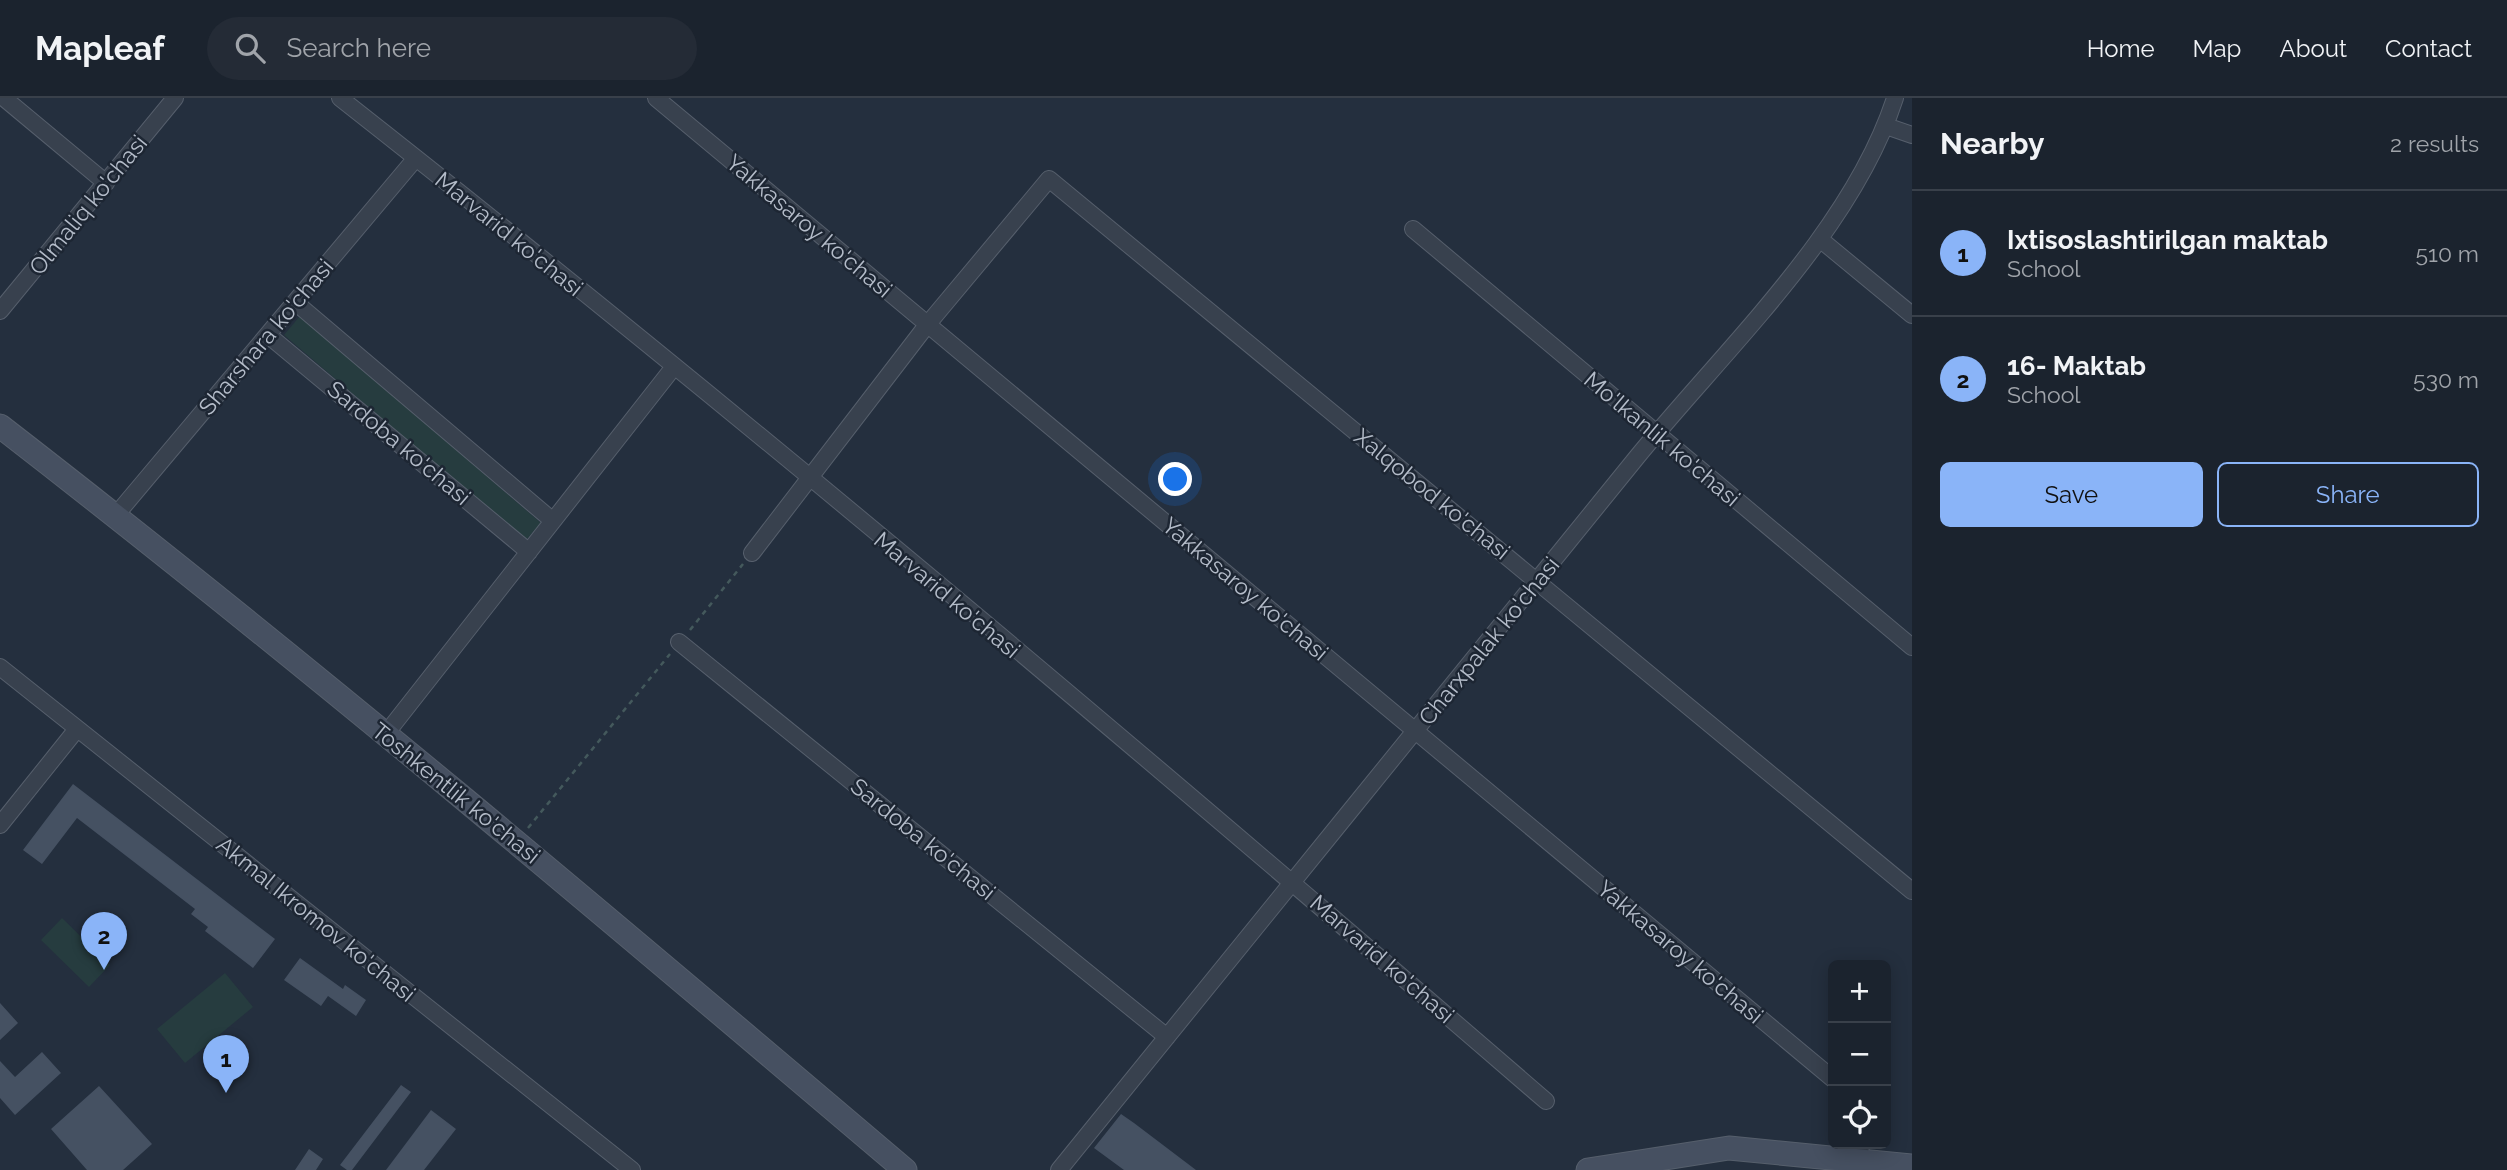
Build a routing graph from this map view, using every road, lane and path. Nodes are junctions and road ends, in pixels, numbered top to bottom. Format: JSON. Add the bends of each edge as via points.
{"nodes":[{"id":1,"x":5,"y":98,"type":"edge"},
{"id":2,"x":175,"y":98,"type":"edge"},
{"id":3,"x":340,"y":98,"type":"edge"},
{"id":4,"x":656,"y":98,"type":"edge"},
{"id":5,"x":1895,"y":98,"type":"edge"},
{"id":6,"x":1886,"y":127,"type":"junction"},
{"id":7,"x":1912,"y":135,"type":"edge"},
{"id":8,"x":416,"y":158,"type":"junction"},
{"id":9,"x":106,"y":183,"type":"junction"},
{"id":10,"x":1412,"y":229,"type":"dead end"},
{"id":11,"x":1821,"y":240,"type":"junction"},
{"id":12,"x":295,"y":302,"type":"junction"},
{"id":13,"x":0,"y":311,"type":"edge"},
{"id":14,"x":1912,"y":316,"type":"edge"},
{"id":15,"x":928,"y":325,"type":"junction"},
{"id":16,"x":268,"y":335,"type":"junction"},
{"id":17,"x":673,"y":368,"type":"junction"},
{"id":18,"x":0,"y":426,"type":"edge"},
{"id":19,"x":1656,"y":434,"type":"junction"},
{"id":20,"x":810,"y":480,"type":"junction"},
{"id":21,"x":116,"y":515,"type":"junction"},
{"id":22,"x":554,"y":521,"type":"junction"},
{"id":23,"x":529,"y":552,"type":"junction"},
{"id":24,"x":752,"y":553,"type":"joint"},
{"id":25,"x":1537,"y":580,"type":"junction"},
{"id":26,"x":679,"y":642,"type":"junction"},
{"id":27,"x":1912,"y":647,"type":"edge"},
{"id":28,"x":0,"y":667,"type":"edge"},
{"id":29,"x":77,"y":729,"type":"junction"},
{"id":30,"x":1416,"y":732,"type":"junction"},
{"id":31,"x":385,"y":736,"type":"junction"},
{"id":32,"x":0,"y":825,"type":"edge"},
{"id":33,"x":517,"y":841,"type":"junction"},
{"id":34,"x":1292,"y":882,"type":"junction"},
{"id":35,"x":1912,"y":891,"type":"edge"},
{"id":36,"x":1167,"y":1037,"type":"junction"},
{"id":37,"x":1828,"y":1075,"type":"edge"},
{"id":38,"x":1546,"y":1101,"type":"dead end"},
{"id":39,"x":1860,"y":1151,"type":"edge"},
{"id":40,"x":1912,"y":1166,"type":"edge"},
{"id":41,"x":632,"y":1170,"type":"edge"},
{"id":42,"x":905,"y":1170,"type":"edge"},
{"id":43,"x":1059,"y":1170,"type":"edge"},
{"id":44,"x":1588,"y":1170,"type":"edge"}],
"edges":[{"from":1,"to":9,"type":"street"},
{"from":2,"to":9,"type":"street","name":"Olmaliq ko'chasi"},
{"from":3,"to":8,"type":"street","name":"Marvarid ko'chasi"},
{"from":4,"to":15,"type":"street","name":"Yakkasaroy ko'chasi"},
{"from":5,"to":6,"type":"street","name":"Charxpalak ko'chasi"},
{"from":6,"to":7,"type":"street"},
{"from":6,"to":11,"type":"street","name":"Charxpalak ko'chasi"},
{"from":8,"to":12,"type":"street","name":"Sharshara ko'chasi"},
{"from":8,"to":17,"type":"street","name":"Marvarid ko'chasi"},
{"from":9,"to":13,"type":"street","name":"Olmaliq ko'chasi"},
{"from":10,"to":19,"type":"street","name":"Mo'lkanlik ko'chasi"},
{"from":11,"to":14,"type":"street"},
{"from":11,"to":19,"type":"street","name":"Charxpalak ko'chasi"},
{"from":12,"to":16,"type":"street","name":"Sharshara ko'chasi"},
{"from":12,"to":22,"type":"street","name":"Sardoba ko'chasi"},
{"from":15,"to":20,"type":"street"},
{"from":15,"to":25,"type":"street","name":"Xalqobod ko'chasi","via":[[1049,179]]},
{"from":15,"to":30,"type":"street","name":"Yakkasaroy ko'chasi"},
{"from":16,"to":21,"type":"street","name":"Sharshara ko'chasi"},
{"from":16,"to":23,"type":"street","name":"Sardoba ko'chasi"},
{"from":17,"to":20,"type":"street","name":"Marvarid ko'chasi"},
{"from":17,"to":22,"type":"street"},
{"from":18,"to":21,"type":"main road","name":"Toshkentlik ko'chasi"},
{"from":19,"to":25,"type":"street","name":"Charxpalak ko'chasi"},
{"from":19,"to":27,"type":"street","name":"Mo'lkanlik ko'chasi"},
{"from":20,"to":24,"type":"street"},
{"from":20,"to":34,"type":"street","name":"Marvarid ko'chasi"},
{"from":21,"to":31,"type":"main road","name":"Toshkentlik ko'chasi"},
{"from":22,"to":23,"type":"street"},
{"from":23,"to":31,"type":"street"},
{"from":24,"to":26,"type":"path"},
{"from":25,"to":30,"type":"street","name":"Charxpalak ko'chasi"},
{"from":25,"to":35,"type":"street","name":"Xalqobod ko'chasi"},
{"from":26,"to":33,"type":"path"},
{"from":26,"to":36,"type":"street","name":"Sardoba ko'chasi"},
{"from":28,"to":29,"type":"street","name":"Akmal Ikromov ko'chasi"},
{"from":29,"to":32,"type":"street"},
{"from":29,"to":41,"type":"street","name":"Akmal Ikromov ko'chasi"},
{"from":30,"to":34,"type":"street","name":"Charxpalak ko'chasi"},
{"from":30,"to":37,"type":"street","name":"Yakkasaroy ko'chasi"},
{"from":31,"to":33,"type":"main road","name":"Toshkentlik ko'chasi"},
{"from":33,"to":42,"type":"main road","name":"Toshkentlik ko'chasi"},
{"from":34,"to":36,"type":"street","name":"Charxpalak ko'chasi"},
{"from":34,"to":38,"type":"street","name":"Marvarid ko'chasi"},
{"from":36,"to":43,"type":"street","name":"Charxpalak ko'chasi"},
{"from":39,"to":40,"type":"main road"},
{"from":39,"to":44,"type":"main road","via":[[1729,1148]]}]}
